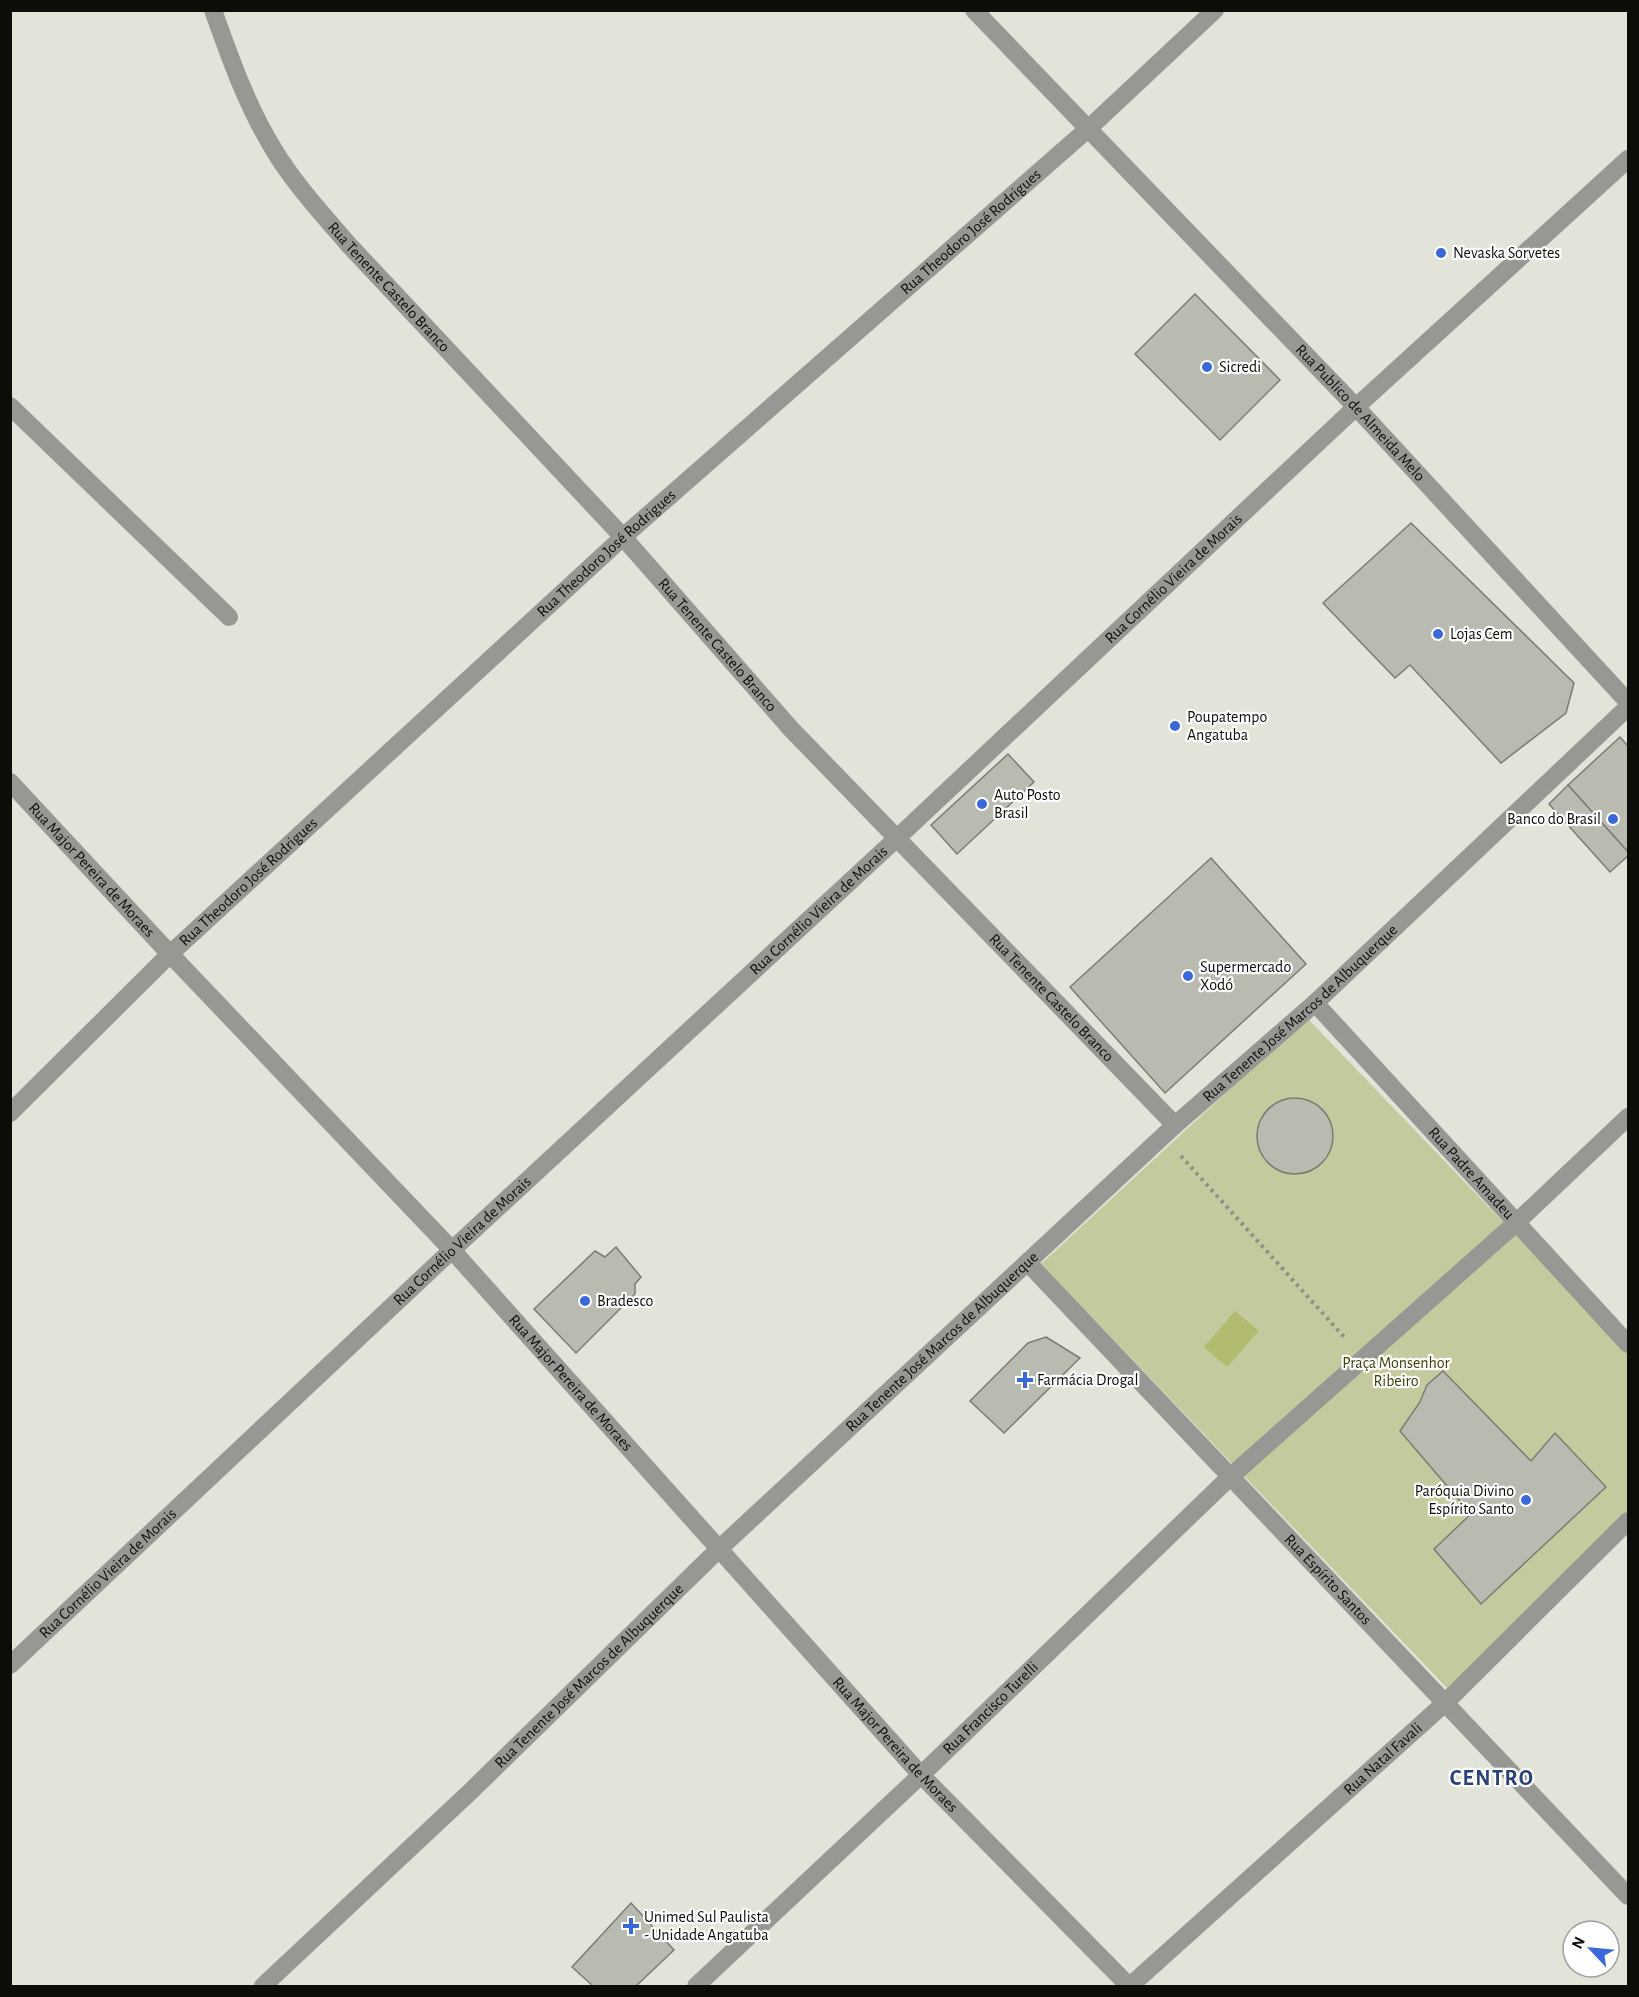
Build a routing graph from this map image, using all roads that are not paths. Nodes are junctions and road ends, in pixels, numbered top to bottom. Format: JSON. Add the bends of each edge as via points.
{"nodes":[{"id":1,"x":213,"y":10,"type":"edge"},
{"id":2,"x":974,"y":10,"type":"edge"},
{"id":3,"x":1215,"y":10,"type":"edge"},
{"id":4,"x":1089,"y":128,"type":"junction"},
{"id":5,"x":1629,"y":159,"type":"edge"},
{"id":6,"x":10,"y":406,"type":"edge"},
{"id":7,"x":1356,"y":407,"type":"junction"},
{"id":8,"x":622,"y":537,"type":"junction"},
{"id":9,"x":229,"y":617,"type":"dead end"},
{"id":10,"x":1629,"y":702,"type":"edge"},
{"id":11,"x":1629,"y":707,"type":"edge"},
{"id":12,"x":10,"y":782,"type":"edge"},
{"id":13,"x":896,"y":839,"type":"junction"},
{"id":14,"x":170,"y":954,"type":"junction"},
{"id":15,"x":1315,"y":1003,"type":"junction"},
{"id":16,"x":10,"y":1113,"type":"edge"},
{"id":17,"x":1629,"y":1117,"type":"edge"},
{"id":18,"x":1169,"y":1130,"type":"junction"},
{"id":19,"x":1517,"y":1222,"type":"junction"},
{"id":20,"x":452,"y":1250,"type":"junction"},
{"id":21,"x":1028,"y":1263,"type":"junction"},
{"id":22,"x":1629,"y":1344,"type":"edge"},
{"id":23,"x":1230,"y":1477,"type":"junction"},
{"id":24,"x":1629,"y":1521,"type":"edge"},
{"id":25,"x":720,"y":1548,"type":"junction"},
{"id":26,"x":10,"y":1665,"type":"edge"},
{"id":27,"x":1445,"y":1704,"type":"junction"},
{"id":28,"x":921,"y":1775,"type":"junction"},
{"id":29,"x":1629,"y":1896,"type":"edge"},
{"id":30,"x":263,"y":1986,"type":"edge"},
{"id":31,"x":696,"y":1986,"type":"edge"},
{"id":32,"x":1130,"y":1986,"type":"edge"}],
"edges":[{"from":1,"to":8,"type":"street","name":"Rua Tenente Castelo Branco","via":[[239,82],[274,150],[318,210]]},
{"from":2,"to":4,"type":"street","name":"Rua Publico de Almeida Melo"},
{"from":3,"to":4,"type":"street","name":"Rua Theodoro José Rodrigues"},
{"from":4,"to":7,"type":"street","name":"Rua Publico de Almeida Melo"},
{"from":4,"to":8,"type":"street","name":"Rua Theodoro José Rodrigues"},
{"from":5,"to":7,"type":"street","name":"Rua Cornélio Vieira de Morais"},
{"from":6,"to":9,"type":"street"},
{"from":7,"to":10,"type":"street","name":"Rua Publico de Almeida Melo"},
{"from":7,"to":13,"type":"street","name":"Rua Cornélio Vieira de Morais"},
{"from":8,"to":13,"type":"street","name":"Rua Tenente Castelo Branco","via":[[791,729]]},
{"from":8,"to":14,"type":"street","name":"Rua Theodoro José Rodrigues"},
{"from":11,"to":15,"type":"street","name":"Rua Tenente José Marcos de Albuquerque"},
{"from":12,"to":14,"type":"street","name":"Rua Major Pereira de Moraes"},
{"from":13,"to":18,"type":"street","name":"Rua Tenente Castelo Branco"},
{"from":13,"to":20,"type":"street","name":"Rua Cornélio Vieira de Morais"},
{"from":14,"to":16,"type":"street","name":"Rua Theodoro José Rodrigues"},
{"from":14,"to":20,"type":"street","name":"Rua Major Pereira de Moraes"},
{"from":15,"to":18,"type":"street","name":"Rua Tenente José Marcos de Albuquerque"},
{"from":15,"to":19,"type":"street","name":"Rua Padre Amadeu"},
{"from":17,"to":19,"type":"street","name":"Rua Francisco Turelli"},
{"from":18,"to":21,"type":"street","name":"Rua Tenente José Marcos de Albuquerque"},
{"from":19,"to":22,"type":"street","name":"Rua Padre Amadeu"},
{"from":19,"to":23,"type":"street","name":"Rua Francisco Turelli"},
{"from":20,"to":25,"type":"street","name":"Rua Major Pereira de Moraes"},
{"from":20,"to":26,"type":"street","name":"Rua Cornélio Vieira de Morais"},
{"from":21,"to":23,"type":"street","name":"Rua Espírito Santos"},
{"from":21,"to":25,"type":"street","name":"Rua Tenente José Marcos de Albuquerque"},
{"from":23,"to":27,"type":"street","name":"Rua Espírito Santos"},
{"from":23,"to":28,"type":"street","name":"Rua Francisco Turelli"},
{"from":24,"to":27,"type":"street","name":"Rua Natal Favali"},
{"from":25,"to":28,"type":"street","name":"Rua Major Pereira de Moraes"},
{"from":25,"to":30,"type":"street","name":"Rua Tenente José Marcos de Albuquerque","via":[[480,1783]]},
{"from":27,"to":29,"type":"street","name":"Rua Espírito Santos"},
{"from":27,"to":32,"type":"street","name":"Rua Natal Favali"},
{"from":28,"to":31,"type":"street","name":"Rua Francisco Turelli"},
{"from":28,"to":32,"type":"street","name":"Rua Major Pereira de Moraes"}]}
